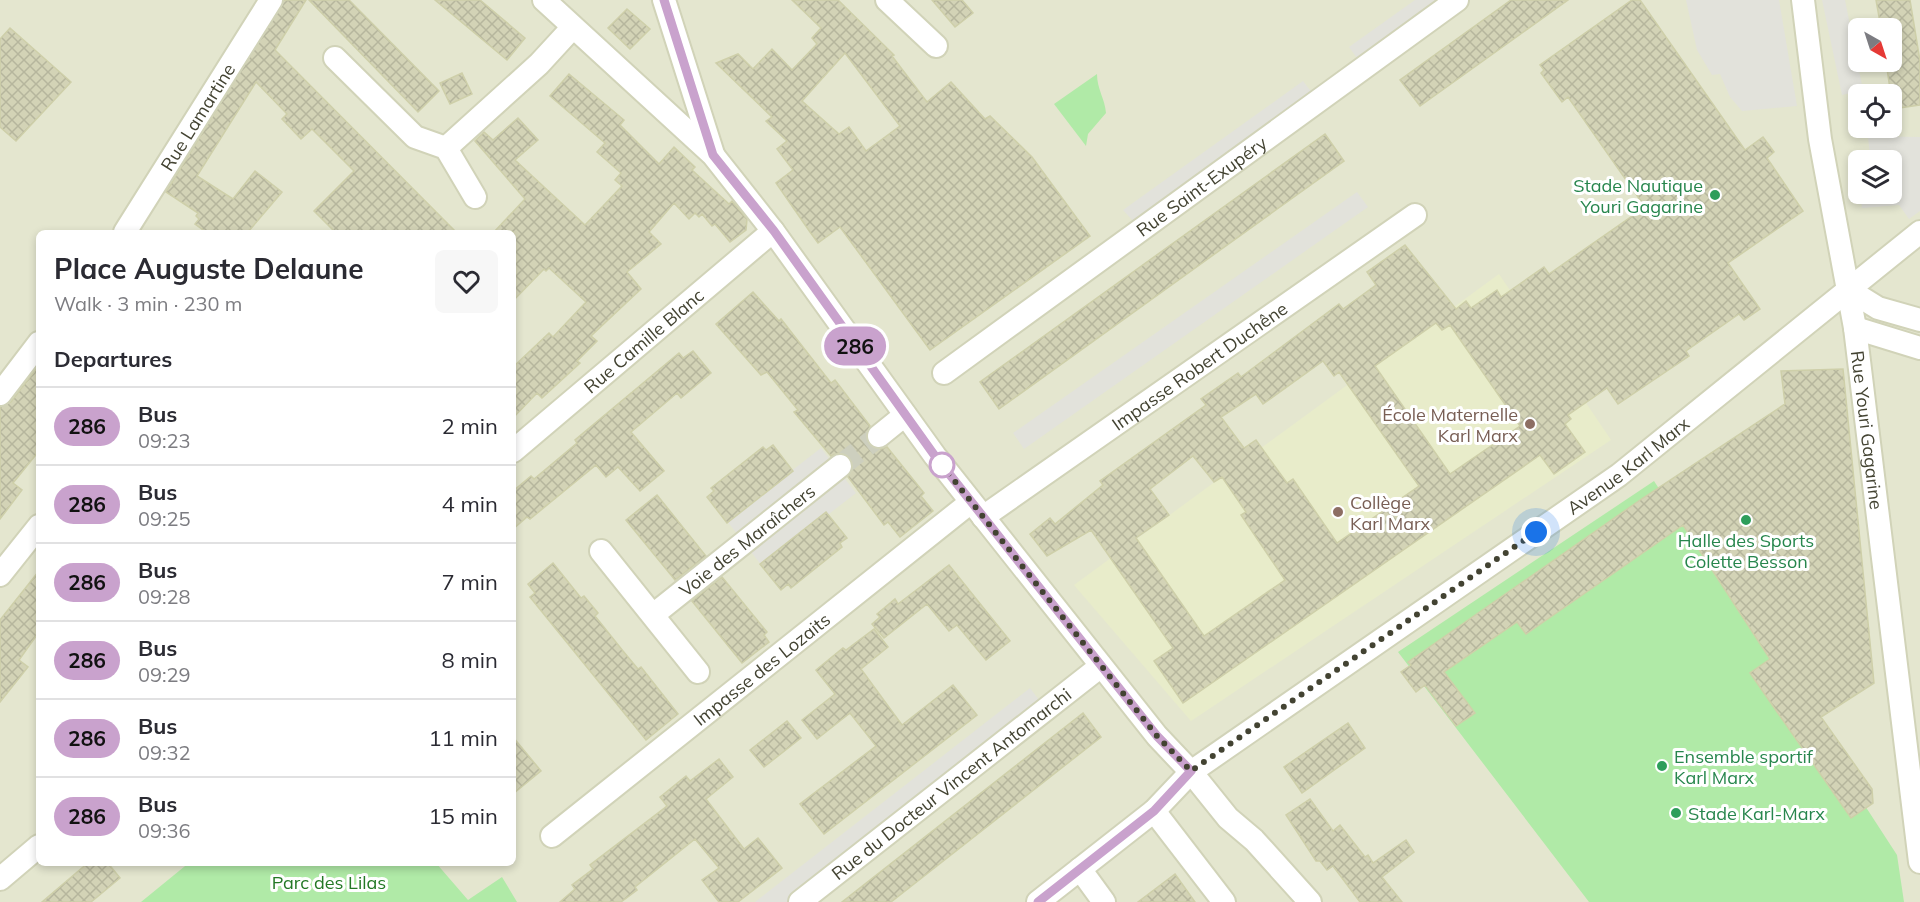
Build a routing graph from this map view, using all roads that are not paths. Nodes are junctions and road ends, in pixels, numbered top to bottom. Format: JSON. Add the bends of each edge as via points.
{"nodes":[{"id":1,"x":271,"y":0,"type":"edge"},
{"id":2,"x":544,"y":0,"type":"edge"},
{"id":3,"x":664,"y":0,"type":"edge"},
{"id":4,"x":887,"y":0,"type":"edge"},
{"id":5,"x":1457,"y":0,"type":"edge"},
{"id":6,"x":1803,"y":0,"type":"edge"},
{"id":7,"x":573,"y":27,"type":"junction"},
{"id":8,"x":936,"y":46,"type":"dead end"},
{"id":9,"x":334,"y":58,"type":"dead end"},
{"id":10,"x":446,"y":148,"type":"junction"},
{"id":11,"x":713,"y":155,"type":"junction"},
{"id":12,"x":475,"y":197,"type":"dead end"},
{"id":13,"x":1415,"y":215,"type":"dead end"},
{"id":14,"x":135,"y":228,"type":"edge"},
{"id":15,"x":774,"y":231,"type":"junction"},
{"id":16,"x":1920,"y":232,"type":"edge"},
{"id":17,"x":1849,"y":290,"type":"junction"},
{"id":18,"x":1920,"y":320,"type":"edge"},
{"id":19,"x":1855,"y":328,"type":"junction"},
{"id":20,"x":36,"y":347,"type":"edge"},
{"id":21,"x":1920,"y":348,"type":"edge"},
{"id":22,"x":944,"y":373,"type":"dead end"},
{"id":23,"x":0,"y":393,"type":"edge"},
{"id":24,"x":905,"y":415,"type":"junction"},
{"id":25,"x":879,"y":436,"type":"tunnel mouth"},
{"id":26,"x":516,"y":448,"type":"edge"},
{"id":27,"x":840,"y":466,"type":"tunnel mouth"},
{"id":28,"x":977,"y":510,"type":"junction"},
{"id":29,"x":36,"y":530,"type":"edge"},
{"id":30,"x":601,"y":551,"type":"dead end"},
{"id":31,"x":0,"y":575,"type":"edge"},
{"id":32,"x":653,"y":615,"type":"junction"},
{"id":33,"x":1101,"y":666,"type":"junction"},
{"id":34,"x":698,"y":672,"type":"dead end"},
{"id":35,"x":1191,"y":771,"type":"junction"},
{"id":36,"x":1154,"y":811,"type":"junction"},
{"id":37,"x":552,"y":836,"type":"dead end"},
{"id":38,"x":36,"y":849,"type":"edge"},
{"id":39,"x":1920,"y":862,"type":"edge"},
{"id":40,"x":1080,"y":869,"type":"junction"},
{"id":41,"x":0,"y":879,"type":"edge"},
{"id":42,"x":800,"y":902,"type":"edge"},
{"id":43,"x":1038,"y":902,"type":"edge"},
{"id":44,"x":1104,"y":902,"type":"edge"},
{"id":45,"x":1224,"y":902,"type":"edge"},
{"id":46,"x":1310,"y":902,"type":"edge"}],
"edges":[{"from":1,"to":14,"type":"street","name":"Rue Lamartine"},
{"from":2,"to":7,"type":"street"},
{"from":3,"to":11,"type":"street"},
{"from":4,"to":8,"type":"street"},
{"from":5,"to":22,"type":"street","name":"Rue Saint-Exupéry"},
{"from":6,"to":17,"type":"street","name":"Rue Youri Gagarine","via":[[1820,139]]},
{"from":7,"to":10,"type":"street","via":[[539,64]]},
{"from":7,"to":11,"type":"street"},
{"from":9,"to":10,"type":"street","via":[[415,137]]},
{"from":10,"to":12,"type":"street"},
{"from":11,"to":15,"type":"street"},
{"from":13,"to":28,"type":"street","name":"Impasse Robert Duchêne"},
{"from":15,"to":24,"type":"street"},
{"from":15,"to":26,"type":"street","name":"Rue Camille Blanc"},
{"from":16,"to":17,"type":"street","name":"Avenue Karl Marx"},
{"from":17,"to":18,"type":"street","via":[[1878,308]]},
{"from":17,"to":19,"type":"street","name":"Rue Youri Gagarine"},
{"from":17,"to":35,"type":"street","name":"Avenue Karl Marx","via":[[1619,475]]},
{"from":19,"to":21,"type":"street"},
{"from":19,"to":39,"type":"street","name":"Rue Youri Gagarine"},
{"from":20,"to":23,"type":"street"},
{"from":24,"to":25,"type":"street"},
{"from":24,"to":28,"type":"street"},
{"from":27,"to":32,"type":"street","name":"Voie des Maraîchers"},
{"from":28,"to":33,"type":"street"},
{"from":28,"to":37,"type":"street","name":"Impasse des Lozaits"},
{"from":29,"to":31,"type":"street"},
{"from":30,"to":32,"type":"street"},
{"from":32,"to":34,"type":"street"},
{"from":33,"to":35,"type":"street","via":[[1157,736]]},
{"from":33,"to":42,"type":"street","name":"Rue du Docteur Vincent Antomarchi"},
{"from":35,"to":36,"type":"street","name":"Avenue Karl Marx"},
{"from":35,"to":46,"type":"street","via":[[1228,818],[1254,840]]},
{"from":36,"to":40,"type":"street","name":"Avenue Karl Marx"},
{"from":36,"to":45,"type":"street"},
{"from":38,"to":41,"type":"street"},
{"from":40,"to":43,"type":"street","name":"Avenue Karl Marx"},
{"from":40,"to":44,"type":"street"}]}
